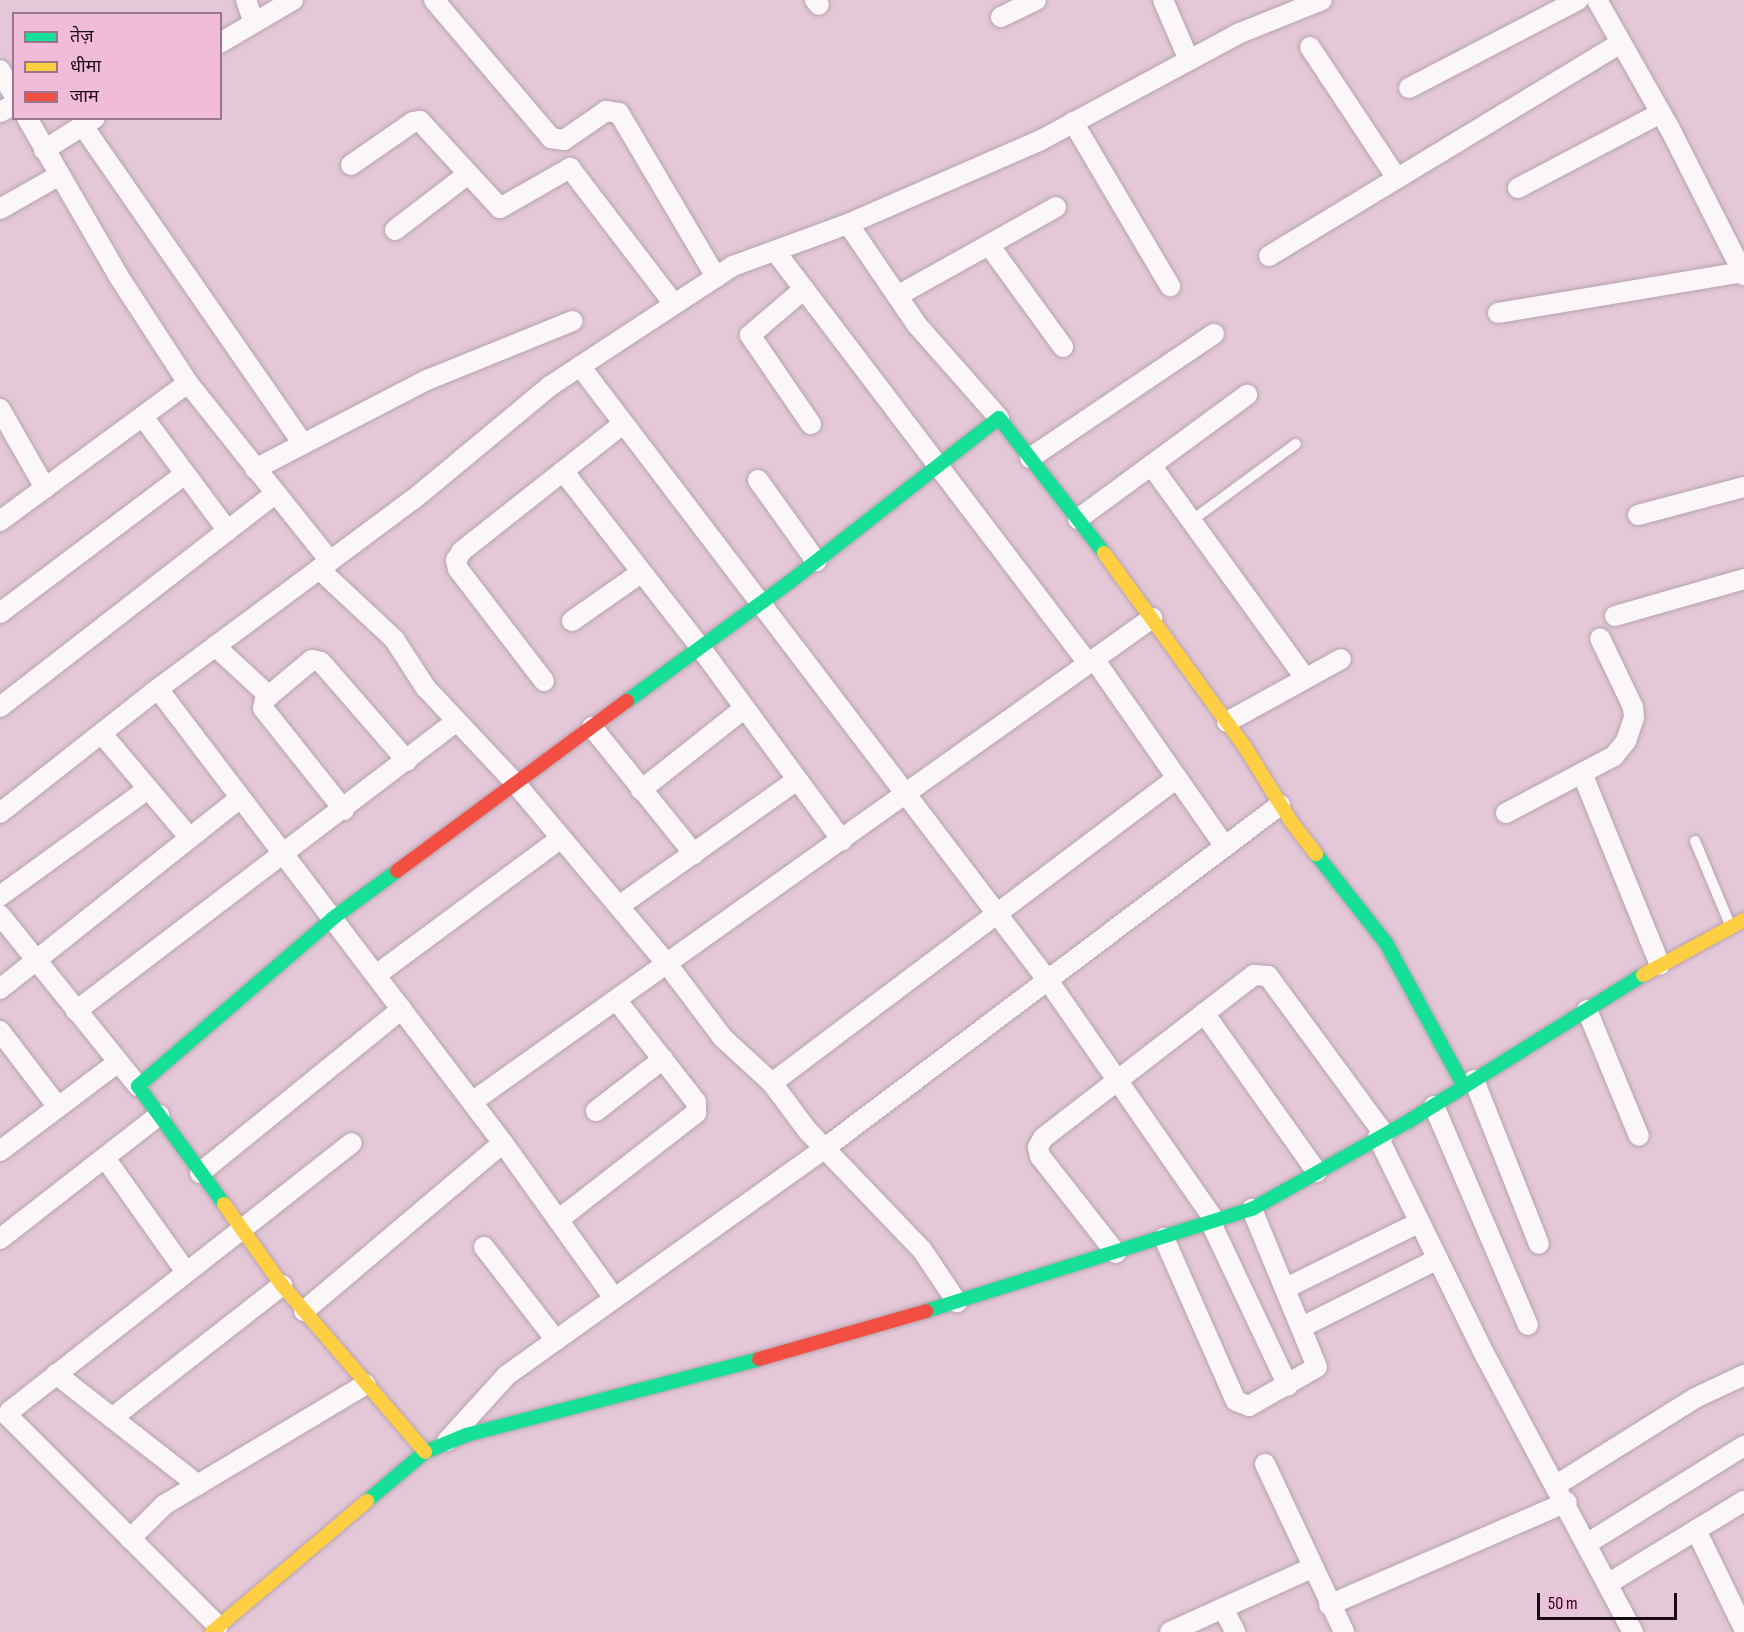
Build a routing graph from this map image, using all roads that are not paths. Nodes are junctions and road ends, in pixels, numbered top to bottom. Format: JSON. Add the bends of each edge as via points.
{"nodes":[{"id":1,"x":246,"y":0,"type":"edge"},
{"id":2,"x":292,"y":0,"type":"edge"},
{"id":3,"x":434,"y":0,"type":"edge"},
{"id":4,"x":1036,"y":0,"type":"edge"},
{"id":5,"x":1163,"y":0,"type":"edge"},
{"id":6,"x":1322,"y":0,"type":"edge"},
{"id":7,"x":1578,"y":0,"type":"edge"},
{"id":8,"x":1597,"y":0,"type":"edge"},
{"id":9,"x":1300,"y":4,"type":"edge"},
{"id":10,"x":1001,"y":16,"type":"dead end"},
{"id":11,"x":254,"y":23,"type":"junction"},
{"id":12,"x":222,"y":42,"type":"edge"},
{"id":13,"x":1621,"y":43,"type":"junction"},
{"id":14,"x":1310,"y":46,"type":"dead end"},
{"id":15,"x":1189,"y":60,"type":"junction"},
{"id":16,"x":0,"y":70,"type":"edge"},
{"id":17,"x":1409,"y":88,"type":"dead end"},
{"id":18,"x":12,"y":91,"type":"edge"},
{"id":19,"x":1661,"y":113,"type":"junction"},
{"id":20,"x":28,"y":120,"type":"edge"},
{"id":21,"x":89,"y":122,"type":"edge"},
{"id":22,"x":1073,"y":122,"type":"junction"},
{"id":23,"x":44,"y":150,"type":"junction"},
{"id":24,"x":351,"y":165,"type":"dead end"},
{"id":25,"x":468,"y":174,"type":"junction"},
{"id":26,"x":58,"y":176,"type":"junction"},
{"id":27,"x":1396,"y":177,"type":"junction"},
{"id":28,"x":1518,"y":188,"type":"dead end"},
{"id":29,"x":1056,"y":207,"type":"dead end"},
{"id":30,"x":0,"y":209,"type":"edge"},
{"id":31,"x":848,"y":224,"type":"junction"},
{"id":32,"x":395,"y":230,"type":"dead end"},
{"id":33,"x":989,"y":245,"type":"junction"},
{"id":34,"x":775,"y":250,"type":"junction"},
{"id":35,"x":1269,"y":256,"type":"dead end"},
{"id":36,"x":1743,"y":274,"type":"edge"},
{"id":37,"x":716,"y":277,"type":"junction"},
{"id":38,"x":1170,"y":286,"type":"dead end"},
{"id":39,"x":804,"y":289,"type":"junction"},
{"id":40,"x":897,"y":296,"type":"junction"},
{"id":41,"x":675,"y":304,"type":"junction"},
{"id":42,"x":1498,"y":313,"type":"dead end"},
{"id":43,"x":572,"y":321,"type":"dead end"},
{"id":44,"x":1214,"y":334,"type":"dead end"},
{"id":45,"x":1063,"y":347,"type":"dead end"},
{"id":46,"x":580,"y":366,"type":"junction"},
{"id":47,"x":188,"y":384,"type":"junction"},
{"id":48,"x":1247,"y":395,"type":"dead end"},
{"id":49,"x":0,"y":409,"type":"edge"},
{"id":50,"x":143,"y":417,"type":"junction"},
{"id":51,"x":999,"y":418,"type":"junction"},
{"id":52,"x":623,"y":424,"type":"junction"},
{"id":53,"x":811,"y":424,"type":"dead end"},
{"id":54,"x":302,"y":442,"type":"junction"},
{"id":55,"x":1296,"y":444,"type":"dead end"},
{"id":56,"x":1030,"y":458,"type":"junction"},
{"id":57,"x":1151,"y":465,"type":"junction"},
{"id":58,"x":937,"y":466,"type":"junction"},
{"id":59,"x":255,"y":469,"type":"junction"},
{"id":60,"x":563,"y":471,"type":"junction"},
{"id":61,"x":185,"y":474,"type":"junction"},
{"id":62,"x":758,"y":480,"type":"dead end"},
{"id":63,"x":1744,"y":487,"type":"edge"},
{"id":64,"x":45,"y":488,"type":"junction"},
{"id":65,"x":275,"y":494,"type":"junction"},
{"id":66,"x":1638,"y":515,"type":"dead end"},
{"id":67,"x":1078,"y":519,"type":"junction"},
{"id":68,"x":0,"y":521,"type":"edge"},
{"id":69,"x":1191,"y":521,"type":"junction"},
{"id":70,"x":228,"y":531,"type":"junction"},
{"id":71,"x":816,"y":561,"type":"junction"},
{"id":72,"x":325,"y":565,"type":"junction"},
{"id":73,"x":642,"y":572,"type":"junction"},
{"id":74,"x":1744,"y":579,"type":"edge"},
{"id":75,"x":760,"y":604,"type":"junction"},
{"id":76,"x":0,"y":613,"type":"edge"},
{"id":77,"x":1615,"y":616,"type":"dead end"},
{"id":78,"x":1152,"y":618,"type":"junction"},
{"id":79,"x":572,"y":621,"type":"dead end"},
{"id":80,"x":1600,"y":638,"type":"dead end"},
{"id":81,"x":215,"y":646,"type":"junction"},
{"id":82,"x":700,"y":647,"type":"junction"},
{"id":83,"x":1341,"y":658,"type":"dead end"},
{"id":84,"x":1091,"y":661,"type":"junction"},
{"id":85,"x":1305,"y":678,"type":"junction"},
{"id":86,"x":544,"y":681,"type":"dead end"},
{"id":87,"x":158,"y":689,"type":"junction"},
{"id":88,"x":269,"y":696,"type":"junction"},
{"id":89,"x":0,"y":706,"type":"edge"},
{"id":90,"x":745,"y":708,"type":"junction"},
{"id":91,"x":456,"y":722,"type":"junction"},
{"id":92,"x":1227,"y":722,"type":"junction"},
{"id":93,"x":592,"y":727,"type":"junction"},
{"id":94,"x":102,"y":734,"type":"junction"},
{"id":95,"x":407,"y":761,"type":"junction"},
{"id":96,"x":1582,"y":773,"type":"junction"},
{"id":97,"x":1177,"y":778,"type":"junction"},
{"id":98,"x":797,"y":780,"type":"junction"},
{"id":99,"x":516,"y":784,"type":"junction"},
{"id":100,"x":148,"y":789,"type":"junction"},
{"id":101,"x":641,"y":790,"type":"junction"},
{"id":102,"x":907,"y":793,"type":"junction"},
{"id":103,"x":240,"y":798,"type":"junction"},
{"id":104,"x":1280,"y":805,"type":"junction"},
{"id":105,"x":344,"y":810,"type":"junction"},
{"id":106,"x":0,"y":813,"type":"edge"},
{"id":107,"x":1506,"y":813,"type":"dead end"},
{"id":108,"x":190,"y":838,"type":"junction"},
{"id":109,"x":561,"y":838,"type":"junction"},
{"id":110,"x":842,"y":840,"type":"junction"},
{"id":111,"x":1695,"y":841,"type":"dead end"},
{"id":112,"x":1225,"y":847,"type":"junction"},
{"id":113,"x":694,"y":854,"type":"junction"},
{"id":114,"x":285,"y":856,"type":"junction"},
{"id":115,"x":0,"y":896,"type":"edge"},
{"id":116,"x":619,"y":906,"type":"junction"},
{"id":117,"x":995,"y":914,"type":"junction"},
{"id":118,"x":0,"y":915,"type":"edge"},
{"id":119,"x":333,"y":918,"type":"junction"},
{"id":120,"x":1744,"y":920,"type":"edge"},
{"id":121,"x":1731,"y":927,"type":"junction"},
{"id":122,"x":36,"y":962,"type":"junction"},
{"id":123,"x":1660,"y":964,"type":"junction"},
{"id":124,"x":668,"y":965,"type":"junction"},
{"id":125,"x":376,"y":975,"type":"junction"},
{"id":126,"x":1049,"y":982,"type":"junction"},
{"id":127,"x":0,"y":989,"type":"edge"},
{"id":128,"x":617,"y":1000,"type":"junction"},
{"id":129,"x":402,"y":1009,"type":"junction"},
{"id":130,"x":1587,"y":1010,"type":"junction"},
{"id":131,"x":76,"y":1011,"type":"junction"},
{"id":132,"x":1204,"y":1013,"type":"junction"},
{"id":133,"x":0,"y":1031,"type":"edge"},
{"id":134,"x":663,"y":1059,"type":"junction"},
{"id":135,"x":118,"y":1062,"type":"junction"},
{"id":136,"x":1118,"y":1080,"type":"junction"},
{"id":137,"x":772,"y":1083,"type":"junction"},
{"id":138,"x":1469,"y":1083,"type":"junction"},
{"id":139,"x":138,"y":1086,"type":"junction"},
{"id":140,"x":472,"y":1102,"type":"junction"},
{"id":141,"x":1434,"y":1106,"type":"junction"},
{"id":142,"x":58,"y":1107,"type":"junction"},
{"id":143,"x":596,"y":1111,"type":"dead end"},
{"id":144,"x":159,"y":1115,"type":"junction"},
{"id":145,"x":1381,"y":1136,"type":"junction"},
{"id":146,"x":1639,"y":1136,"type":"dead end"},
{"id":147,"x":352,"y":1143,"type":"dead end"},
{"id":148,"x":503,"y":1143,"type":"junction"},
{"id":149,"x":825,"y":1148,"type":"junction"},
{"id":150,"x":0,"y":1150,"type":"edge"},
{"id":151,"x":105,"y":1158,"type":"junction"},
{"id":152,"x":1317,"y":1172,"type":"junction"},
{"id":153,"x":200,"y":1173,"type":"junction"},
{"id":154,"x":1252,"y":1209,"type":"junction"},
{"id":155,"x":558,"y":1220,"type":"junction"},
{"id":156,"x":1213,"y":1222,"type":"junction"},
{"id":157,"x":1420,"y":1222,"type":"junction"},
{"id":158,"x":241,"y":1229,"type":"junction"},
{"id":159,"x":1164,"y":1238,"type":"junction"},
{"id":160,"x":0,"y":1239,"type":"edge"},
{"id":161,"x":1539,"y":1244,"type":"dead end"},
{"id":162,"x":484,"y":1247,"type":"dead end"},
{"id":163,"x":1116,"y":1253,"type":"junction"},
{"id":164,"x":1438,"y":1259,"type":"junction"},
{"id":165,"x":186,"y":1272,"type":"junction"},
{"id":166,"x":282,"y":1285,"type":"junction"},
{"id":167,"x":1286,"y":1288,"type":"junction"},
{"id":168,"x":614,"y":1299,"type":"junction"},
{"id":169,"x":957,"y":1302,"type":"junction"},
{"id":170,"x":304,"y":1311,"type":"junction"},
{"id":171,"x":1527,"y":1325,"type":"dead end"},
{"id":172,"x":1302,"y":1327,"type":"junction"},
{"id":173,"x":556,"y":1340,"type":"junction"},
{"id":174,"x":56,"y":1374,"type":"junction"},
{"id":175,"x":1744,"y":1375,"type":"edge"},
{"id":176,"x":366,"y":1384,"type":"junction"},
{"id":177,"x":1288,"y":1386,"type":"junction"},
{"id":178,"x":112,"y":1418,"type":"junction"},
{"id":179,"x":444,"y":1444,"type":"junction"},
{"id":180,"x":1744,"y":1446,"type":"edge"},
{"id":181,"x":425,"y":1452,"type":"junction"},
{"id":182,"x":1265,"y":1464,"type":"dead end"},
{"id":183,"x":1557,"y":1482,"type":"junction"},
{"id":184,"x":198,"y":1485,"type":"junction"},
{"id":185,"x":1744,"y":1501,"type":"edge"},
{"id":186,"x":1696,"y":1530,"type":"junction"},
{"id":187,"x":130,"y":1539,"type":"junction"},
{"id":188,"x":1588,"y":1543,"type":"junction"},
{"id":189,"x":1312,"y":1568,"type":"junction"},
{"id":190,"x":1609,"y":1582,"type":"junction"},
{"id":191,"x":1329,"y":1605,"type":"junction"},
{"id":192,"x":1223,"y":1608,"type":"junction"},
{"id":193,"x":1740,"y":1608,"type":"edge"},
{"id":194,"x":215,"y":1629,"type":"edge"},
{"id":195,"x":1744,"y":1629,"type":"edge"},
{"id":196,"x":1170,"y":1632,"type":"edge"},
{"id":197,"x":1235,"y":1632,"type":"edge"},
{"id":198,"x":1344,"y":1632,"type":"edge"},
{"id":199,"x":1633,"y":1632,"type":"edge"}],
"edges":[{"from":1,"to":11,"type":"street"},
{"from":2,"to":11,"type":"street"},
{"from":3,"to":37,"type":"street","via":[[551,138],[564,140],[606,111],[618,113]]},
{"from":4,"to":10,"type":"street"},
{"from":5,"to":15,"type":"street"},
{"from":6,"to":9,"type":"street"},
{"from":7,"to":17,"type":"street"},
{"from":8,"to":13,"type":"street"},
{"from":9,"to":15,"type":"street"},
{"from":11,"to":12,"type":"street"},
{"from":13,"to":19,"type":"street"},
{"from":13,"to":27,"type":"street"},
{"from":14,"to":27,"type":"street"},
{"from":15,"to":22,"type":"street"},
{"from":16,"to":18,"type":"street"},
{"from":19,"to":28,"type":"street"},
{"from":19,"to":36,"type":"street"},
{"from":20,"to":23,"type":"street"},
{"from":21,"to":23,"type":"street"},
{"from":21,"to":54,"type":"street"},
{"from":22,"to":31,"type":"street"},
{"from":22,"to":38,"type":"street"},
{"from":23,"to":26,"type":"street"},
{"from":24,"to":25,"type":"street","via":[[412,122],[420,121]]},
{"from":25,"to":32,"type":"street"},
{"from":25,"to":41,"type":"street","via":[[500,208],[565,168],[575,171]]},
{"from":26,"to":30,"type":"street"},
{"from":26,"to":47,"type":"street"},
{"from":27,"to":35,"type":"street"},
{"from":29,"to":33,"type":"street"},
{"from":31,"to":34,"type":"street"},
{"from":31,"to":40,"type":"street"},
{"from":33,"to":40,"type":"street"},
{"from":33,"to":45,"type":"street"},
{"from":34,"to":37,"type":"street"},
{"from":34,"to":39,"type":"street"},
{"from":36,"to":42,"type":"street"},
{"from":37,"to":41,"type":"street"},
{"from":39,"to":53,"type":"street","via":[[750,335]]},
{"from":39,"to":58,"type":"street"},
{"from":40,"to":51,"type":"street","via":[[917,325]]},
{"from":41,"to":46,"type":"street"},
{"from":43,"to":54,"type":"street","via":[[427,380]]},
{"from":44,"to":56,"type":"street"},
{"from":46,"to":52,"type":"street"},
{"from":46,"to":72,"type":"street"},
{"from":47,"to":50,"type":"street"},
{"from":47,"to":59,"type":"street"},
{"from":48,"to":57,"type":"street"},
{"from":49,"to":64,"type":"street"},
{"from":50,"to":61,"type":"street"},
{"from":50,"to":64,"type":"street"},
{"from":51,"to":56,"type":"street"},
{"from":51,"to":58,"type":"street"},
{"from":52,"to":60,"type":"street"},
{"from":52,"to":75,"type":"street"},
{"from":54,"to":59,"type":"street"},
{"from":55,"to":69,"type":"lane"},
{"from":56,"to":67,"type":"street"},
{"from":57,"to":67,"type":"street"},
{"from":57,"to":69,"type":"street"},
{"from":58,"to":71,"type":"street"},
{"from":58,"to":84,"type":"street"},
{"from":59,"to":65,"type":"street"},
{"from":60,"to":73,"type":"street"},
{"from":60,"to":86,"type":"street","via":[[462,551],[456,560],[458,569]]},
{"from":61,"to":70,"type":"street"},
{"from":61,"to":76,"type":"street"},
{"from":62,"to":71,"type":"street"},
{"from":63,"to":66,"type":"street"},
{"from":64,"to":68,"type":"street"},
{"from":65,"to":70,"type":"street"},
{"from":65,"to":72,"type":"street"},
{"from":67,"to":78,"type":"street"},
{"from":69,"to":85,"type":"street"},
{"from":70,"to":89,"type":"street"},
{"from":71,"to":75,"type":"street"},
{"from":72,"to":81,"type":"street"},
{"from":72,"to":91,"type":"street","via":[[394,639],[426,688]]},
{"from":73,"to":79,"type":"street"},
{"from":73,"to":82,"type":"street"},
{"from":74,"to":77,"type":"street"},
{"from":75,"to":82,"type":"street"},
{"from":75,"to":102,"type":"street"},
{"from":78,"to":84,"type":"street"},
{"from":78,"to":92,"type":"street"},
{"from":80,"to":96,"type":"street","via":[[1633,707],[1634,718],[1622,749]]},
{"from":81,"to":87,"type":"street"},
{"from":81,"to":88,"type":"street"},
{"from":82,"to":90,"type":"street"},
{"from":82,"to":93,"type":"street"},
{"from":83,"to":85,"type":"street"},
{"from":84,"to":97,"type":"street"},
{"from":84,"to":102,"type":"street"},
{"from":85,"to":92,"type":"street"},
{"from":87,"to":94,"type":"street"},
{"from":87,"to":103,"type":"street"},
{"from":88,"to":95,"type":"street","via":[[316,660]]},
{"from":88,"to":105,"type":"street","via":[[263,708]]},
{"from":90,"to":98,"type":"street"},
{"from":90,"to":101,"type":"street"},
{"from":91,"to":95,"type":"street"},
{"from":91,"to":99,"type":"street"},
{"from":92,"to":104,"type":"street"},
{"from":93,"to":99,"type":"street"},
{"from":93,"to":101,"type":"street"},
{"from":94,"to":100,"type":"street"},
{"from":94,"to":106,"type":"street"},
{"from":95,"to":105,"type":"street"},
{"from":96,"to":107,"type":"street"},
{"from":96,"to":123,"type":"street"},
{"from":97,"to":112,"type":"street"},
{"from":97,"to":117,"type":"street"},
{"from":98,"to":110,"type":"street"},
{"from":98,"to":113,"type":"street"},
{"from":99,"to":109,"type":"street"},
{"from":99,"to":119,"type":"street"},
{"from":100,"to":108,"type":"street"},
{"from":100,"to":115,"type":"street"},
{"from":101,"to":113,"type":"street"},
{"from":102,"to":110,"type":"street"},
{"from":102,"to":117,"type":"street"},
{"from":103,"to":108,"type":"street"},
{"from":103,"to":114,"type":"street"},
{"from":104,"to":112,"type":"street"},
{"from":104,"to":138,"type":"street","via":[[1386,943]]},
{"from":105,"to":114,"type":"street"},
{"from":108,"to":122,"type":"street"},
{"from":109,"to":116,"type":"street"},
{"from":109,"to":125,"type":"street"},
{"from":110,"to":124,"type":"street"},
{"from":111,"to":121,"type":"lane"},
{"from":112,"to":126,"type":"street"},
{"from":113,"to":116,"type":"street"},
{"from":114,"to":119,"type":"street"},
{"from":114,"to":131,"type":"street"},
{"from":116,"to":124,"type":"street"},
{"from":117,"to":126,"type":"street"},
{"from":117,"to":137,"type":"street"},
{"from":118,"to":122,"type":"street"},
{"from":119,"to":125,"type":"street"},
{"from":119,"to":139,"type":"street"},
{"from":120,"to":121,"type":"street"},
{"from":121,"to":123,"type":"street"},
{"from":122,"to":127,"type":"street"},
{"from":122,"to":131,"type":"street"},
{"from":123,"to":130,"type":"street"},
{"from":124,"to":128,"type":"street"},
{"from":124,"to":137,"type":"street","via":[[723,1038]]},
{"from":125,"to":129,"type":"street"},
{"from":126,"to":136,"type":"street"},
{"from":126,"to":149,"type":"street"},
{"from":128,"to":134,"type":"street"},
{"from":128,"to":140,"type":"street"},
{"from":129,"to":140,"type":"street"},
{"from":129,"to":153,"type":"street"},
{"from":130,"to":138,"type":"street"},
{"from":130,"to":146,"type":"street"},
{"from":131,"to":135,"type":"street"},
{"from":132,"to":136,"type":"street"},
{"from":132,"to":145,"type":"street","via":[[1254,975],[1268,976]]},
{"from":132,"to":152,"type":"street"},
{"from":133,"to":142,"type":"street"},
{"from":134,"to":143,"type":"street"},
{"from":134,"to":155,"type":"street","via":[[696,1102],[696,1113]]},
{"from":135,"to":139,"type":"street"},
{"from":135,"to":142,"type":"street"},
{"from":136,"to":156,"type":"street"},
{"from":136,"to":163,"type":"street","via":[[1043,1138],[1038,1148],[1040,1156]]},
{"from":137,"to":149,"type":"street"},
{"from":138,"to":141,"type":"street"},
{"from":138,"to":161,"type":"street"},
{"from":139,"to":144,"type":"street"},
{"from":140,"to":148,"type":"street"},
{"from":141,"to":145,"type":"street"},
{"from":141,"to":171,"type":"street"},
{"from":142,"to":150,"type":"street"},
{"from":144,"to":151,"type":"street"},
{"from":144,"to":153,"type":"street"},
{"from":145,"to":152,"type":"street"},
{"from":145,"to":157,"type":"street"},
{"from":147,"to":158,"type":"street"},
{"from":148,"to":155,"type":"street"},
{"from":148,"to":170,"type":"street"},
{"from":149,"to":168,"type":"street"},
{"from":149,"to":169,"type":"street","via":[[922,1250]]},
{"from":151,"to":160,"type":"street"},
{"from":151,"to":165,"type":"street"},
{"from":152,"to":154,"type":"street"},
{"from":153,"to":158,"type":"street"},
{"from":154,"to":156,"type":"street"},
{"from":154,"to":167,"type":"street"},
{"from":155,"to":168,"type":"street"},
{"from":156,"to":159,"type":"street"},
{"from":156,"to":177,"type":"street"},
{"from":157,"to":164,"type":"street"},
{"from":157,"to":167,"type":"street"},
{"from":158,"to":165,"type":"street"},
{"from":158,"to":166,"type":"street"},
{"from":159,"to":163,"type":"street"},
{"from":159,"to":177,"type":"street","via":[[1236,1401],[1249,1406]]},
{"from":162,"to":173,"type":"street"},
{"from":163,"to":169,"type":"street"},
{"from":164,"to":172,"type":"street"},
{"from":164,"to":183,"type":"street","via":[[1486,1357]]},
{"from":165,"to":174,"type":"street"},
{"from":166,"to":170,"type":"street"},
{"from":166,"to":178,"type":"street"},
{"from":167,"to":172,"type":"street"},
{"from":168,"to":173,"type":"street"},
{"from":169,"to":179,"type":"street"},
{"from":170,"to":176,"type":"street"},
{"from":172,"to":177,"type":"street","via":[[1317,1367]]},
{"from":173,"to":179,"type":"street","via":[[507,1374]]},
{"from":174,"to":178,"type":"street"},
{"from":174,"to":187,"type":"street","via":[[8,1416]]},
{"from":175,"to":183,"type":"street","via":[[1695,1398]]},
{"from":176,"to":181,"type":"street"},
{"from":176,"to":184,"type":"street"},
{"from":178,"to":184,"type":"street"},
{"from":179,"to":181,"type":"street"},
{"from":180,"to":188,"type":"street"},
{"from":181,"to":194,"type":"street"},
{"from":182,"to":189,"type":"street"},
{"from":183,"to":188,"type":"street"},
{"from":183,"to":191,"type":"street"},
{"from":184,"to":187,"type":"street","via":[[164,1505]]},
{"from":185,"to":186,"type":"street"},
{"from":186,"to":190,"type":"street"},
{"from":186,"to":193,"type":"street"},
{"from":187,"to":194,"type":"street"},
{"from":188,"to":190,"type":"street"},
{"from":189,"to":191,"type":"street"},
{"from":189,"to":192,"type":"street"},
{"from":190,"to":199,"type":"street"},
{"from":191,"to":198,"type":"street"},
{"from":192,"to":196,"type":"street"},
{"from":192,"to":197,"type":"street"},
{"from":193,"to":195,"type":"street"}]}
